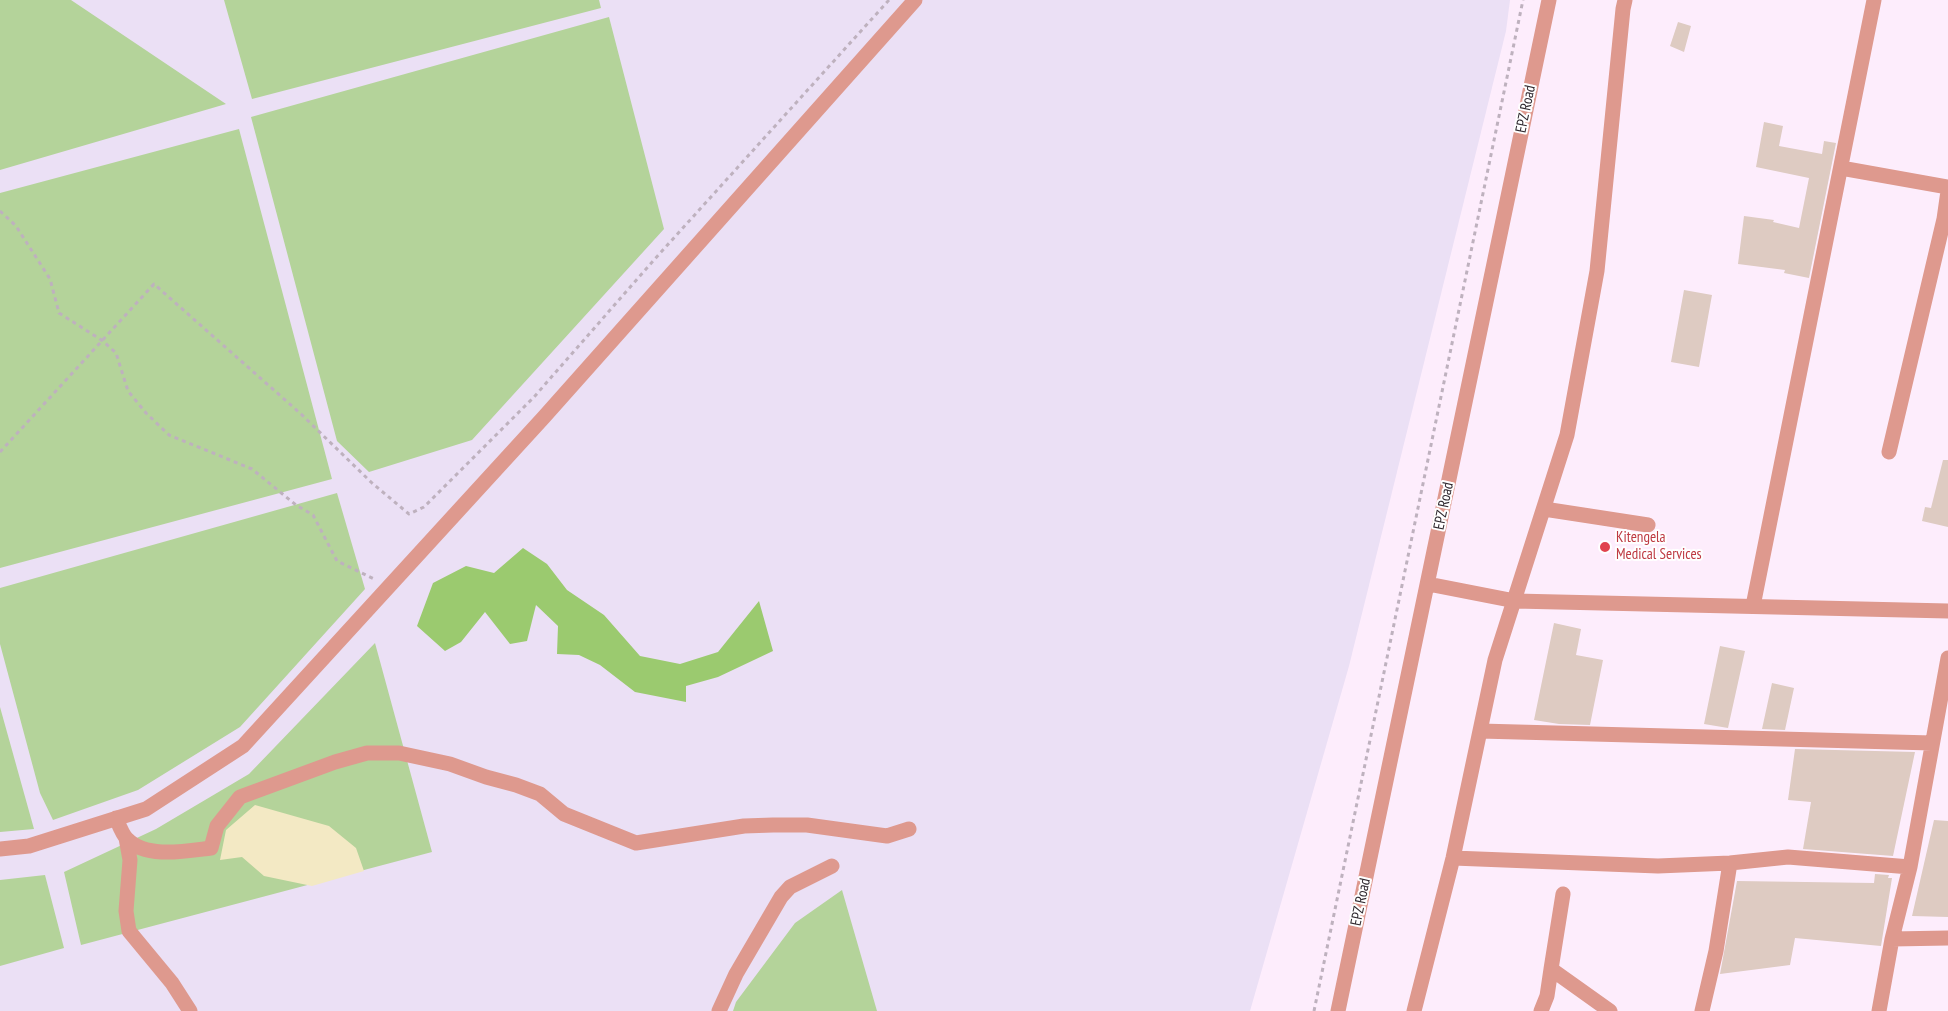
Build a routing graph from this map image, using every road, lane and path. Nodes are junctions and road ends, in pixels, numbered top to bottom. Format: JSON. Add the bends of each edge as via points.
{"nodes":[{"id":1,"x":889,"y":0,"type":"edge"},
{"id":2,"x":914,"y":0,"type":"edge"},
{"id":3,"x":1522,"y":0,"type":"edge"},
{"id":4,"x":1549,"y":0,"type":"edge"},
{"id":5,"x":1625,"y":0,"type":"edge"},
{"id":6,"x":1874,"y":0,"type":"edge"},
{"id":7,"x":1841,"y":168,"type":"junction"},
{"id":8,"x":1948,"y":187,"type":"edge"},
{"id":9,"x":1948,"y":191,"type":"edge"},
{"id":10,"x":0,"y":211,"type":"edge"},
{"id":11,"x":1946,"y":219,"type":"edge"},
{"id":12,"x":103,"y":341,"type":"junction"},
{"id":13,"x":0,"y":452,"type":"edge"},
{"id":14,"x":1889,"y":452,"type":"dead end"},
{"id":15,"x":1544,"y":509,"type":"junction"},
{"id":16,"x":1648,"y":525,"type":"dead end"},
{"id":17,"x":1428,"y":584,"type":"junction"},
{"id":18,"x":390,"y":585,"type":"junction"},
{"id":19,"x":1515,"y":601,"type":"junction"},
{"id":20,"x":1753,"y":606,"type":"junction"},
{"id":21,"x":1948,"y":611,"type":"edge"},
{"id":22,"x":1948,"y":658,"type":"edge"},
{"id":23,"x":1480,"y":731,"type":"junction"},
{"id":24,"x":1938,"y":737,"type":"edge"},
{"id":25,"x":116,"y":818,"type":"junction"},
{"id":26,"x":909,"y":829,"type":"dead end"},
{"id":27,"x":126,"y":838,"type":"junction"},
{"id":28,"x":0,"y":849,"type":"edge"},
{"id":29,"x":1453,"y":858,"type":"junction"},
{"id":30,"x":1730,"y":863,"type":"junction"},
{"id":31,"x":832,"y":866,"type":"dead end"},
{"id":32,"x":1910,"y":867,"type":"junction"},
{"id":33,"x":1563,"y":894,"type":"dead end"},
{"id":34,"x":1948,"y":938,"type":"edge"},
{"id":35,"x":1892,"y":939,"type":"junction"},
{"id":36,"x":1551,"y":969,"type":"junction"},
{"id":37,"x":190,"y":1011,"type":"edge"},
{"id":38,"x":719,"y":1011,"type":"edge"},
{"id":39,"x":1314,"y":1011,"type":"edge"},
{"id":40,"x":1338,"y":1011,"type":"edge"},
{"id":41,"x":1414,"y":1011,"type":"edge"},
{"id":42,"x":1541,"y":1011,"type":"edge"},
{"id":43,"x":1610,"y":1011,"type":"edge"},
{"id":44,"x":1702,"y":1011,"type":"edge"},
{"id":45,"x":1878,"y":1011,"type":"edge"}],
"edges":[{"from":1,"to":12,"type":"path","via":[[653,260],[534,397],[424,507],[409,514],[154,284]]},
{"from":2,"to":18,"type":"street"},
{"from":3,"to":39,"type":"path"},
{"from":4,"to":17,"type":"street","name":"EPZ Road"},
{"from":5,"to":15,"type":"street","via":[[1597,271],[1566,435]]},
{"from":6,"to":7,"type":"street"},
{"from":7,"to":8,"type":"street"},
{"from":7,"to":20,"type":"street"},
{"from":9,"to":11,"type":"street"},
{"from":10,"to":12,"type":"path","via":[[16,226],[50,279],[59,312]]},
{"from":11,"to":14,"type":"street"},
{"from":12,"to":13,"type":"path"},
{"from":12,"to":18,"type":"path","via":[[116,353],[128,390],[169,435],[252,469],[313,515],[337,561]]},
{"from":15,"to":16,"type":"street"},
{"from":15,"to":19,"type":"street"},
{"from":17,"to":19,"type":"street"},
{"from":17,"to":40,"type":"street","name":"EPZ Road"},
{"from":18,"to":25,"type":"street","via":[[243,746],[146,809]]},
{"from":19,"to":20,"type":"street"},
{"from":19,"to":23,"type":"street","via":[[1495,660]]},
{"from":20,"to":21,"type":"street"},
{"from":22,"to":24,"type":"street"},
{"from":23,"to":24,"type":"street"},
{"from":23,"to":29,"type":"street"},
{"from":24,"to":32,"type":"street"},
{"from":25,"to":27,"type":"street"},
{"from":25,"to":28,"type":"street","via":[[30,846]]},
{"from":26,"to":27,"type":"street","via":[[887,836],[807,825],[773,825],[736,827],[636,843],[564,814],[540,794],[450,764],[399,753],[367,754],[335,762],[240,797],[217,826],[211,848],[140,849]]},
{"from":27,"to":37,"type":"street","via":[[130,860],[126,911],[129,931],[172,983]]},
{"from":29,"to":30,"type":"street","via":[[1658,866]]},
{"from":29,"to":41,"type":"street"},
{"from":30,"to":32,"type":"street","via":[[1788,857]]},
{"from":30,"to":44,"type":"street","via":[[1716,951]]},
{"from":31,"to":38,"type":"street","via":[[790,887],[781,897],[736,974]]},
{"from":32,"to":35,"type":"street"},
{"from":33,"to":36,"type":"street"},
{"from":34,"to":35,"type":"street"},
{"from":35,"to":45,"type":"street"},
{"from":36,"to":42,"type":"street"},
{"from":36,"to":43,"type":"street"}]}
